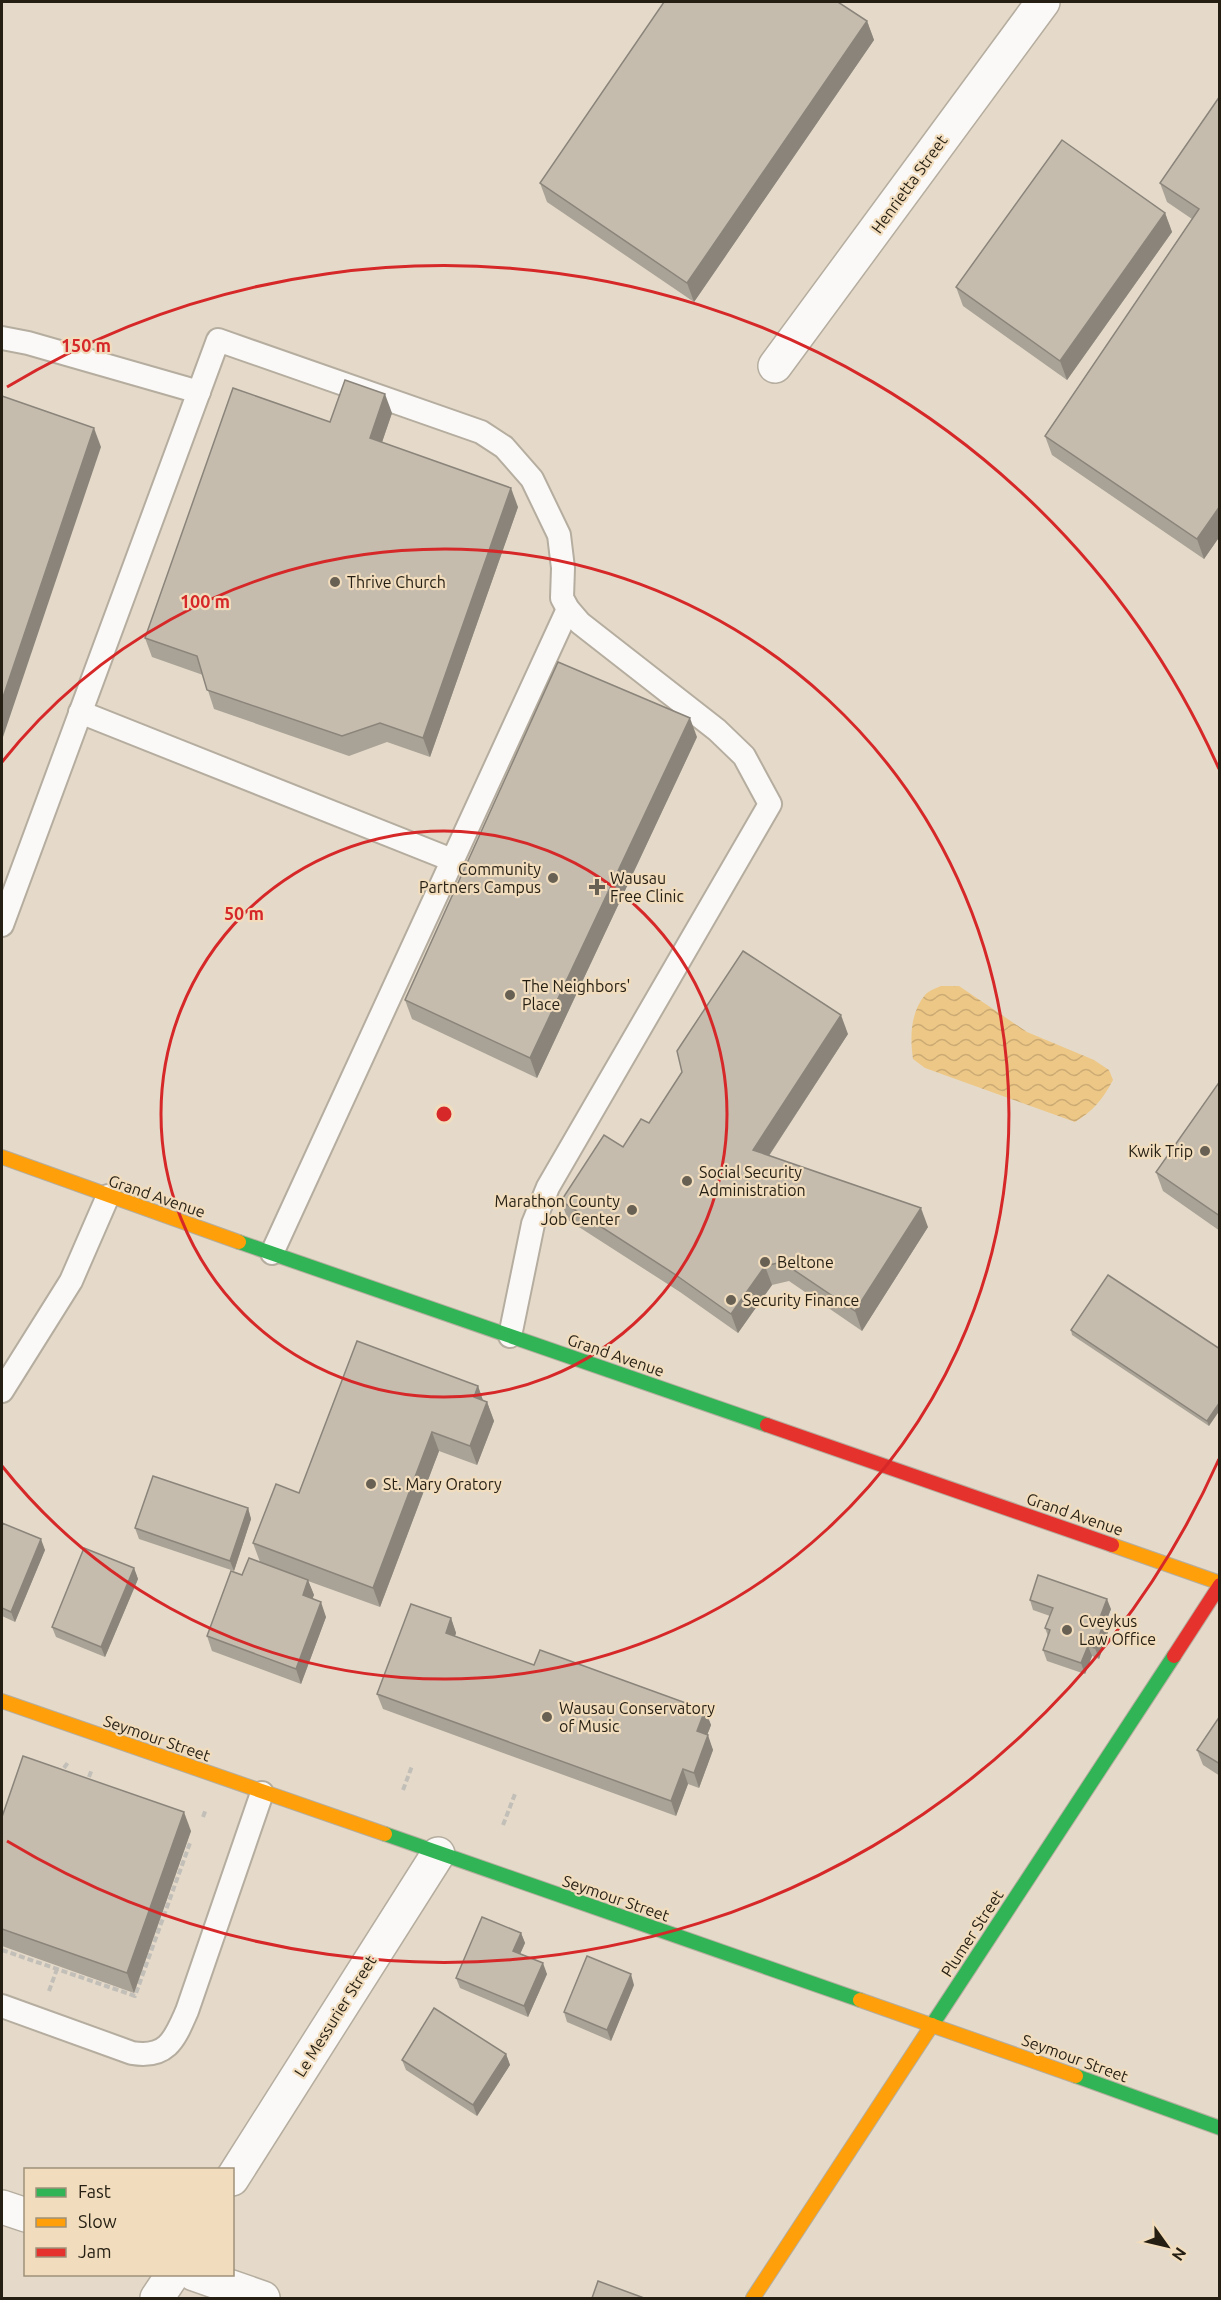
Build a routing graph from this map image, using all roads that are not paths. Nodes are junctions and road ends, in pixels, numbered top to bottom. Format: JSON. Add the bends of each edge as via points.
{"nodes":[{"id":1,"x":1043,"y":2,"type":"edge"},
{"id":2,"x":2,"y":338,"type":"edge"},
{"id":3,"x":775,"y":366,"type":"dead end"},
{"id":4,"x":199,"y":392,"type":"junction"},
{"id":5,"x":568,"y":609,"type":"junction"},
{"id":6,"x":80,"y":712,"type":"junction"},
{"id":7,"x":453,"y":860,"type":"junction"},
{"id":8,"x":2,"y":925,"type":"edge"},
{"id":9,"x":2,"y":1157,"type":"edge"},
{"id":10,"x":108,"y":1196,"type":"junction"},
{"id":11,"x":272,"y":1253,"type":"junction"},
{"id":12,"x":510,"y":1336,"type":"junction"},
{"id":13,"x":2,"y":1391,"type":"edge"},
{"id":14,"x":1220,"y":1584,"type":"edge"},
{"id":15,"x":2,"y":1701,"type":"edge"},
{"id":16,"x":262,"y":1793,"type":"junction"},
{"id":17,"x":438,"y":1854,"type":"junction"},
{"id":18,"x":2,"y":2006,"type":"edge"},
{"id":19,"x":933,"y":2025,"type":"junction"},
{"id":20,"x":1220,"y":2128,"type":"edge"},
{"id":21,"x":234,"y":2176,"type":"edge"},
{"id":22,"x":2,"y":2207,"type":"edge"},
{"id":23,"x":24,"y":2215,"type":"edge"},
{"id":24,"x":171,"y":2276,"type":"edge"},
{"id":25,"x":200,"y":2276,"type":"edge"},
{"id":26,"x":157,"y":2298,"type":"edge"},
{"id":27,"x":263,"y":2298,"type":"edge"},
{"id":28,"x":753,"y":2298,"type":"edge"}],
"edges":[{"from":1,"to":3,"type":"street","name":"Henrietta Street"},
{"from":2,"to":4,"type":"lane"},
{"from":4,"to":5,"type":"lane","via":[[218,340],[481,432],[518,461],[536,488],[559,535],[562,598]]},
{"from":4,"to":6,"type":"lane"},
{"from":5,"to":7,"type":"lane"},
{"from":5,"to":12,"type":"lane","via":[[580,623],[717,730],[744,756],[770,804],[549,1188],[533,1224]]},
{"from":6,"to":7,"type":"lane"},
{"from":6,"to":8,"type":"lane"},
{"from":7,"to":11,"type":"lane"},
{"from":9,"to":10,"type":"street","name":"Grand Avenue"},
{"from":10,"to":11,"type":"street","name":"Grand Avenue"},
{"from":10,"to":13,"type":"lane","via":[[71,1281]]},
{"from":11,"to":12,"type":"street","name":"Grand Avenue"},
{"from":12,"to":14,"type":"street","name":"Grand Avenue"},
{"from":14,"to":19,"type":"street","name":"Plumer Street"},
{"from":15,"to":16,"type":"street","name":"Seymour Street"},
{"from":16,"to":17,"type":"street","name":"Seymour Street"},
{"from":16,"to":18,"type":"lane","via":[[187,2011],[166,2048],[151,2054],[132,2053]]},
{"from":17,"to":19,"type":"street","name":"Seymour Street"},
{"from":17,"to":21,"type":"street","name":"Le Messurier Street"},
{"from":19,"to":20,"type":"street","name":"Seymour Street"},
{"from":19,"to":28,"type":"street","name":"Plumer Street"},
{"from":22,"to":23,"type":"street"},
{"from":24,"to":26,"type":"street"},
{"from":25,"to":27,"type":"street"}]}
